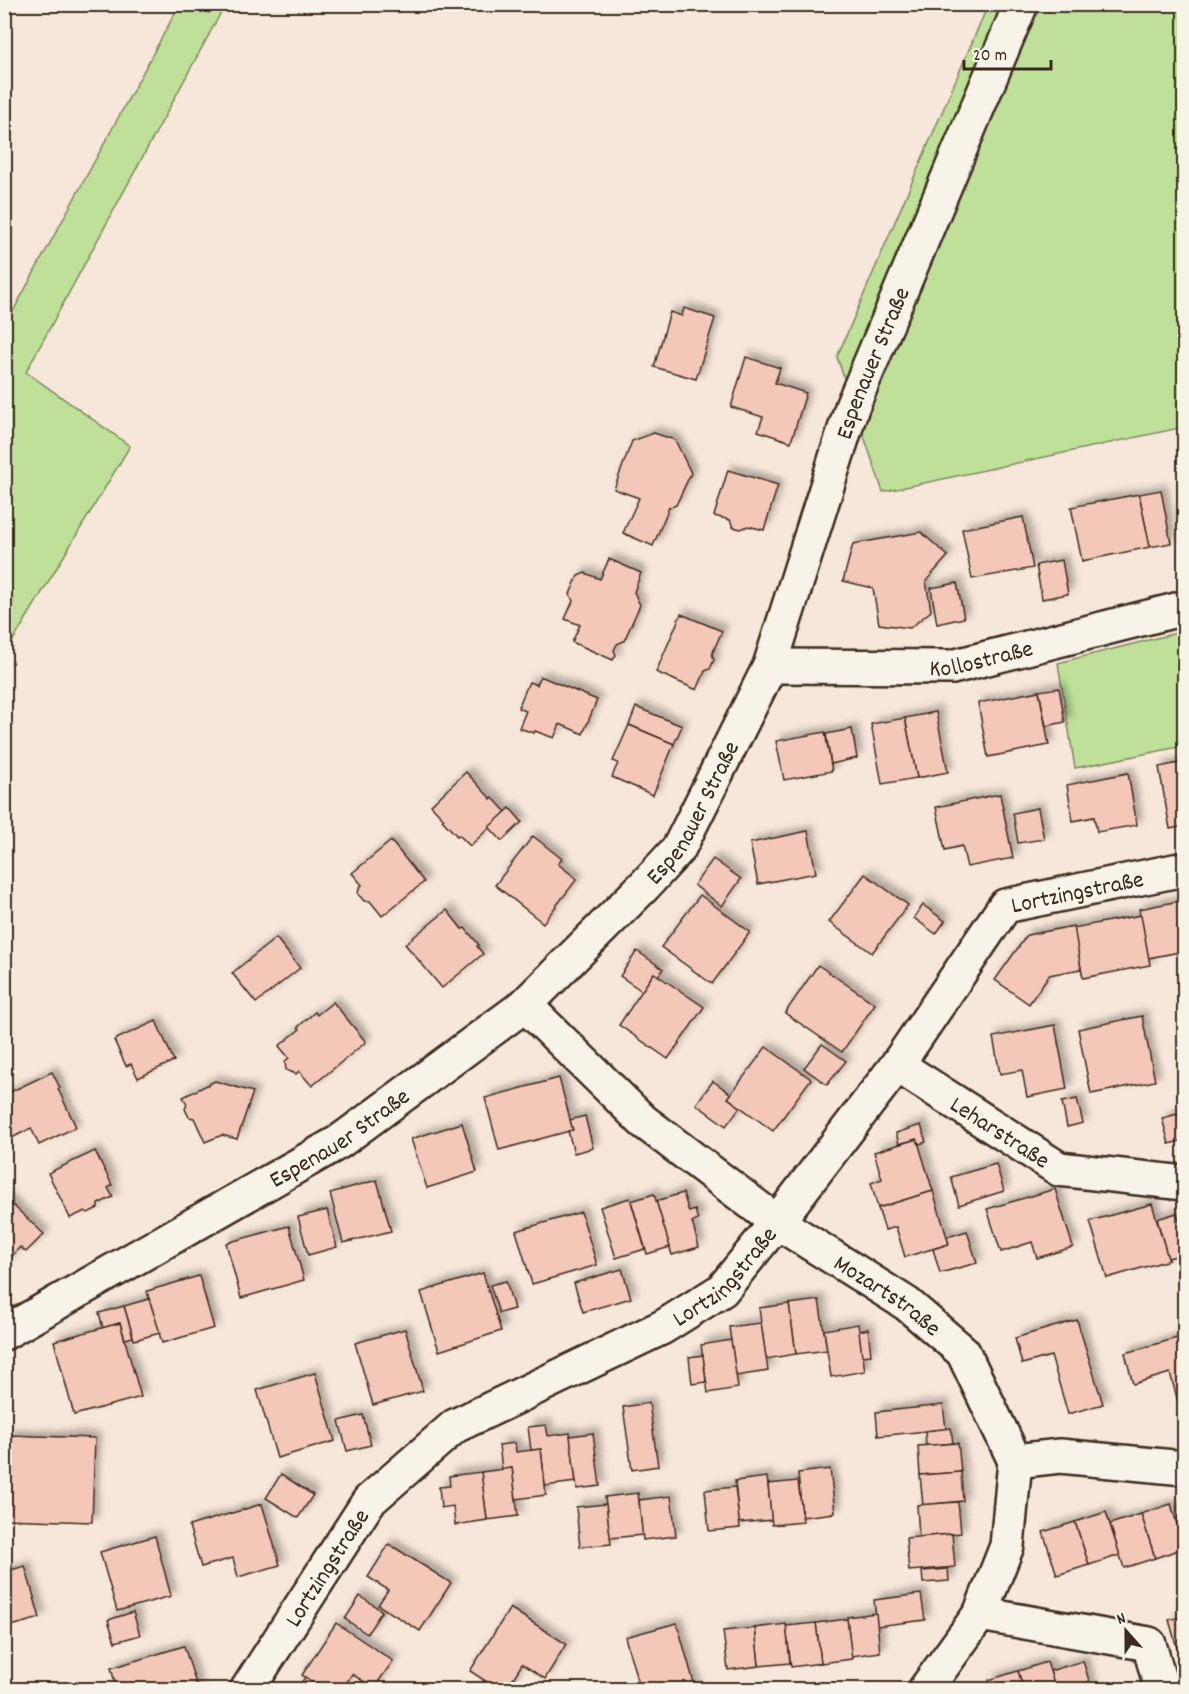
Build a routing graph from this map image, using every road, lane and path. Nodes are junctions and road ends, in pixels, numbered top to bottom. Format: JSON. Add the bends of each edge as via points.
{"nodes":[{"id":1,"x":1021,"y":4,"type":"edge"},
{"id":2,"x":1185,"y":608,"type":"edge"},
{"id":3,"x":770,"y":666,"type":"junction"},
{"id":4,"x":1185,"y":869,"type":"edge"},
{"id":5,"x":525,"y":1005,"type":"junction"},
{"id":6,"x":897,"y":1065,"type":"junction"},
{"id":7,"x":1185,"y":1183,"type":"edge"},
{"id":8,"x":777,"y":1222,"type":"junction"},
{"id":9,"x":4,"y":1333,"type":"edge"},
{"id":10,"x":1015,"y":1461,"type":"junction"},
{"id":11,"x":1185,"y":1468,"type":"edge"},
{"id":12,"x":980,"y":1614,"type":"junction"},
{"id":13,"x":1161,"y":1687,"type":"dead end"},
{"id":14,"x":247,"y":1689,"type":"edge"},
{"id":15,"x":926,"y":1689,"type":"edge"}],
"edges":[{"from":1,"to":3,"type":"street","name":"Espenauer Straße","via":[[852,407]]},
{"from":2,"to":3,"type":"street","name":"Kollostraße","via":[[952,666]]},
{"from":3,"to":5,"type":"street","name":"Espenauer Straße","via":[[679,848]]},
{"from":4,"to":6,"type":"street","name":"Lortzingstraße","via":[[1005,906]]},
{"from":5,"to":8,"type":"street","name":"Mozartstraße","via":[[643,1121]]},
{"from":5,"to":9,"type":"street","name":"Espenauer Straße","via":[[339,1142]]},
{"from":6,"to":7,"type":"street","name":"Leharstraße","via":[[1059,1169]]},
{"from":6,"to":8,"type":"street","name":"Lortzingstraße"},
{"from":8,"to":10,"type":"street","name":"Mozartstraße","via":[[907,1304],[963,1352]]},
{"from":8,"to":14,"type":"street","name":"Lortzingstraße","via":[[722,1290],[663,1327],[454,1426],[369,1501]]},
{"from":10,"to":11,"type":"street","via":[[1060,1456]]},
{"from":10,"to":12,"type":"street","via":[[1007,1546]]},
{"from":12,"to":13,"type":"street","via":[[1149,1644]]},
{"from":12,"to":15,"type":"street"}]}
